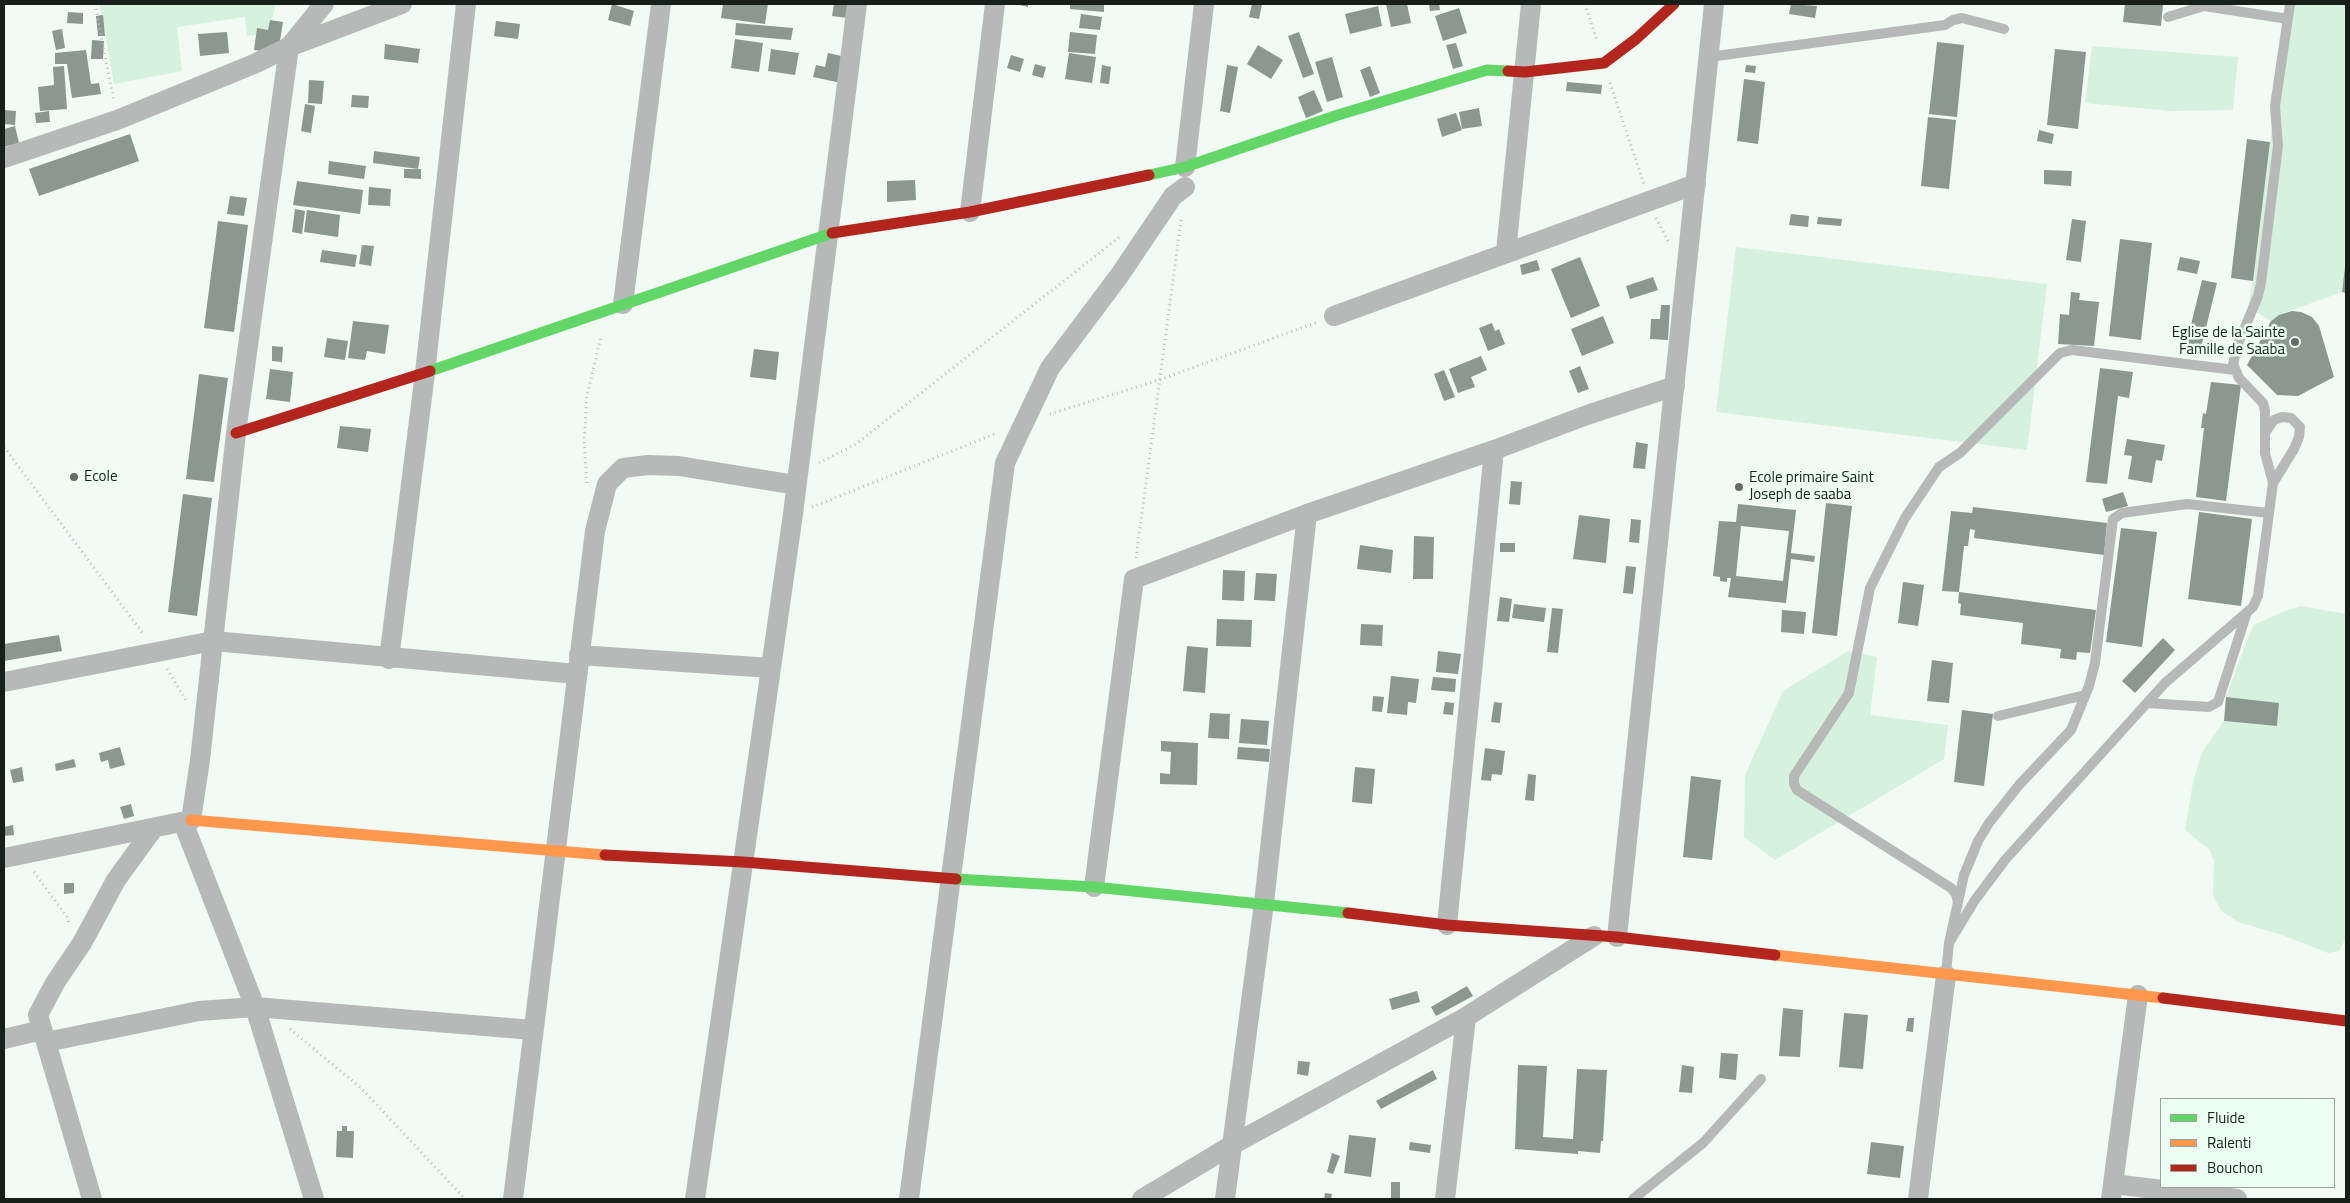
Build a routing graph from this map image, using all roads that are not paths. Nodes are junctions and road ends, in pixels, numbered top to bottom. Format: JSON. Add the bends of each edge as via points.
{"nodes":[{"id":1,"x":324,"y":4,"type":"edge"},
{"id":2,"x":402,"y":4,"type":"edge"},
{"id":3,"x":466,"y":4,"type":"edge"},
{"id":4,"x":661,"y":4,"type":"edge"},
{"id":5,"x":857,"y":4,"type":"edge"},
{"id":6,"x":996,"y":4,"type":"edge"},
{"id":7,"x":1204,"y":4,"type":"edge"},
{"id":8,"x":1531,"y":4,"type":"edge"},
{"id":9,"x":1674,"y":4,"type":"edge"},
{"id":10,"x":1714,"y":4,"type":"edge"},
{"id":11,"x":2290,"y":4,"type":"edge"},
{"id":12,"x":2168,"y":17,"type":"dead end"},
{"id":13,"x":2288,"y":19,"type":"junction"},
{"id":14,"x":2004,"y":29,"type":"dead end"},
{"id":15,"x":289,"y":47,"type":"junction"},
{"id":16,"x":1709,"y":57,"type":"junction"},
{"id":17,"x":1526,"y":72,"type":"junction"},
{"id":18,"x":4,"y":158,"type":"edge"},
{"id":19,"x":1185,"y":177,"type":"junction"},
{"id":20,"x":1696,"y":184,"type":"junction"},
{"id":21,"x":970,"y":212,"type":"junction"},
{"id":22,"x":827,"y":234,"type":"junction"},
{"id":23,"x":1506,"y":252,"type":"junction"},
{"id":24,"x":616,"y":306,"type":"junction"},
{"id":25,"x":1334,"y":316,"type":"road end"},
{"id":26,"x":2235,"y":370,"type":"junction"},
{"id":27,"x":425,"y":373,"type":"junction"},
{"id":28,"x":1675,"y":386,"type":"junction"},
{"id":29,"x":236,"y":433,"type":"junction"},
{"id":30,"x":2265,"y":434,"type":"junction"},
{"id":31,"x":1494,"y":450,"type":"junction"},
{"id":32,"x":797,"y":480,"type":"junction"},
{"id":33,"x":2272,"y":483,"type":"junction"},
{"id":34,"x":2269,"y":512,"type":"junction"},
{"id":35,"x":1307,"y":514,"type":"junction"},
{"id":36,"x":2246,"y":614,"type":"junction"},
{"id":37,"x":213,"y":641,"type":"junction"},
{"id":38,"x":390,"y":659,"type":"junction"},
{"id":39,"x":578,"y":665,"type":"junction"},
{"id":40,"x":771,"y":668,"type":"junction"},
{"id":41,"x":4,"y":682,"type":"edge"},
{"id":42,"x":2085,"y":695,"type":"junction"},
{"id":43,"x":2147,"y":703,"type":"junction"},
{"id":44,"x":1998,"y":716,"type":"dead end"},
{"id":45,"x":187,"y":821,"type":"junction"},
{"id":46,"x":153,"y":829,"type":"junction"},
{"id":47,"x":555,"y":852,"type":"junction"},
{"id":48,"x":13,"y":856,"type":"edge"},
{"id":49,"x":743,"y":862,"type":"junction"},
{"id":50,"x":951,"y":879,"type":"junction"},
{"id":51,"x":1094,"y":887,"type":"junction"},
{"id":52,"x":1958,"y":902,"type":"junction"},
{"id":53,"x":1264,"y":903,"type":"junction"},
{"id":54,"x":1447,"y":925,"type":"junction"},
{"id":55,"x":1594,"y":936,"type":"junction"},
{"id":56,"x":1617,"y":937,"type":"junction"},
{"id":57,"x":1949,"y":943,"type":"junction"},
{"id":58,"x":1946,"y":975,"type":"junction"},
{"id":59,"x":2138,"y":995,"type":"junction"},
{"id":60,"x":259,"y":1007,"type":"junction"},
{"id":61,"x":1466,"y":1017,"type":"junction"},
{"id":62,"x":2346,"y":1021,"type":"edge"},
{"id":63,"x":533,"y":1030,"type":"junction"},
{"id":64,"x":44,"y":1036,"type":"junction"},
{"id":65,"x":4,"y":1039,"type":"edge"},
{"id":66,"x":1761,"y":1079,"type":"dead end"},
{"id":67,"x":1232,"y":1145,"type":"junction"},
{"id":68,"x":2112,"y":1192,"type":"edge"},
{"id":69,"x":92,"y":1199,"type":"edge"},
{"id":70,"x":314,"y":1199,"type":"edge"},
{"id":71,"x":513,"y":1199,"type":"edge"},
{"id":72,"x":695,"y":1199,"type":"edge"},
{"id":73,"x":909,"y":1199,"type":"edge"},
{"id":74,"x":1142,"y":1199,"type":"edge"},
{"id":75,"x":1225,"y":1199,"type":"edge"},
{"id":76,"x":1445,"y":1199,"type":"edge"},
{"id":77,"x":1633,"y":1199,"type":"edge"},
{"id":78,"x":1918,"y":1199,"type":"edge"},
{"id":79,"x":2237,"y":1199,"type":"edge"}],
"edges":[{"from":1,"to":15,"type":"street"},
{"from":2,"to":15,"type":"street"},
{"from":3,"to":27,"type":"street"},
{"from":4,"to":24,"type":"street"},
{"from":5,"to":22,"type":"street"},
{"from":6,"to":21,"type":"street"},
{"from":7,"to":19,"type":"street"},
{"from":8,"to":17,"type":"street"},
{"from":9,"to":17,"type":"street","via":[[1631,44],[1604,63]]},
{"from":10,"to":16,"type":"street"},
{"from":11,"to":13,"type":"lane"},
{"from":12,"to":13,"type":"lane","via":[[2204,6]]},
{"from":13,"to":26,"type":"lane","via":[[2275,106],[2278,146],[2261,283],[2238,344],[2233,364]]},
{"from":14,"to":16,"type":"lane","via":[[1962,18],[1945,25]]},
{"from":15,"to":18,"type":"street","via":[[117,120]]},
{"from":15,"to":29,"type":"street"},
{"from":16,"to":20,"type":"street"},
{"from":17,"to":19,"type":"street","via":[[1487,70],[1338,115]]},
{"from":17,"to":23,"type":"street"},
{"from":19,"to":21,"type":"street"},
{"from":19,"to":50,"type":"street","via":[[1119,276],[1050,368],[1010,449],[1002,476]]},
{"from":20,"to":23,"type":"street"},
{"from":20,"to":28,"type":"street"},
{"from":21,"to":22,"type":"street"},
{"from":22,"to":24,"type":"street"},
{"from":22,"to":32,"type":"street"},
{"from":23,"to":25,"type":"street"},
{"from":24,"to":27,"type":"street"},
{"from":26,"to":30,"type":"lane","via":[[2263,403]]},
{"from":26,"to":52,"type":"lane","via":[[2072,350],[2060,353],[1960,453],[1938,467],[1896,535],[1870,588],[1849,693],[1794,776],[1794,784],[1798,790],[1951,888]]},
{"from":27,"to":29,"type":"street"},
{"from":27,"to":38,"type":"street"},
{"from":28,"to":31,"type":"street","via":[[1587,414]]},
{"from":28,"to":56,"type":"street"},
{"from":29,"to":37,"type":"street"},
{"from":30,"to":33,"type":"lane","via":[[2265,453]]},
{"from":30,"to":33,"type":"lane","via":[[2274,420],[2282,417],[2290,418],[2300,427],[2294,449]]},
{"from":31,"to":35,"type":"street"},
{"from":31,"to":54,"type":"street"},
{"from":32,"to":39,"type":"street","via":[[679,466],[623,468],[607,484],[596,523]]},
{"from":32,"to":40,"type":"street"},
{"from":33,"to":34,"type":"lane"},
{"from":34,"to":36,"type":"lane","via":[[2258,596],[2254,607]]},
{"from":34,"to":42,"type":"lane","via":[[2188,504],[2117,515],[2095,663]]},
{"from":35,"to":51,"type":"street","via":[[1134,579]]},
{"from":35,"to":53,"type":"street"},
{"from":36,"to":43,"type":"lane","via":[[2165,683]]},
{"from":36,"to":43,"type":"lane","via":[[2218,702],[2210,707]]},
{"from":37,"to":38,"type":"street"},
{"from":37,"to":41,"type":"street"},
{"from":37,"to":45,"type":"street"},
{"from":38,"to":39,"type":"street"},
{"from":39,"to":40,"type":"street"},
{"from":39,"to":47,"type":"street"},
{"from":40,"to":49,"type":"street"},
{"from":42,"to":44,"type":"lane"},
{"from":42,"to":52,"type":"lane","via":[[2071,730],[2019,785],[1978,841],[1964,875]]},
{"from":43,"to":57,"type":"lane","via":[[2005,860]]},
{"from":45,"to":46,"type":"street"},
{"from":45,"to":47,"type":"street"},
{"from":45,"to":60,"type":"street"},
{"from":46,"to":48,"type":"street"},
{"from":46,"to":64,"type":"street","via":[[116,880],[40,1008],[38,1014]]},
{"from":47,"to":49,"type":"street"},
{"from":47,"to":63,"type":"street"},
{"from":49,"to":50,"type":"street"},
{"from":49,"to":72,"type":"street"},
{"from":50,"to":51,"type":"street"},
{"from":50,"to":73,"type":"street"},
{"from":51,"to":53,"type":"street"},
{"from":52,"to":57,"type":"lane"},
{"from":53,"to":54,"type":"street"},
{"from":53,"to":67,"type":"street"},
{"from":54,"to":55,"type":"street"},
{"from":55,"to":56,"type":"street"},
{"from":55,"to":61,"type":"street"},
{"from":56,"to":58,"type":"street"},
{"from":57,"to":58,"type":"lane"},
{"from":58,"to":59,"type":"street"},
{"from":58,"to":78,"type":"street"},
{"from":59,"to":62,"type":"street"},
{"from":59,"to":68,"type":"street"},
{"from":60,"to":63,"type":"street"},
{"from":60,"to":64,"type":"street","via":[[190,1012]]},
{"from":60,"to":70,"type":"street"},
{"from":61,"to":67,"type":"street"},
{"from":61,"to":76,"type":"street"},
{"from":63,"to":71,"type":"street"},
{"from":64,"to":65,"type":"street"},
{"from":64,"to":69,"type":"street"},
{"from":66,"to":77,"type":"lane","via":[[1703,1143]]},
{"from":67,"to":74,"type":"street"},
{"from":67,"to":75,"type":"street"},
{"from":68,"to":79,"type":"street"}]}
